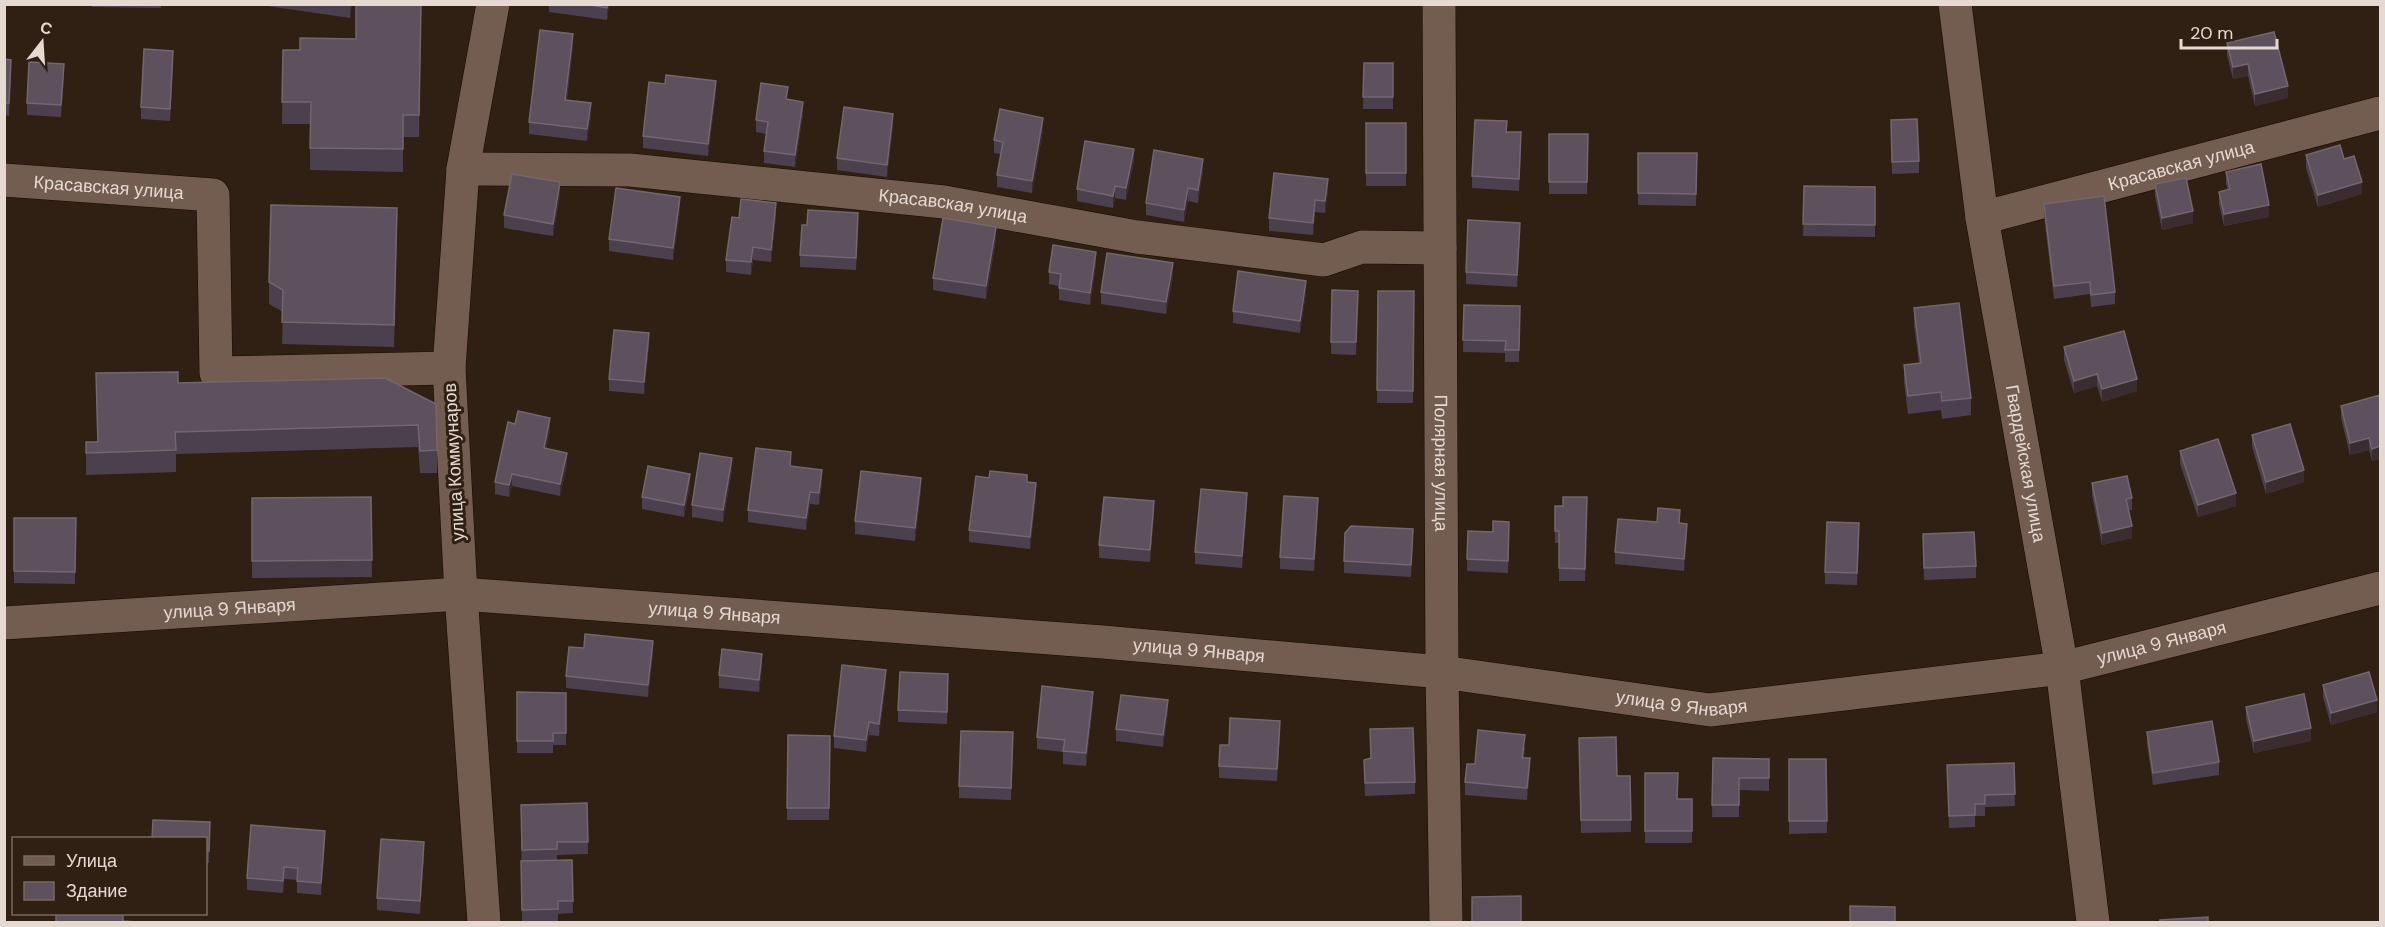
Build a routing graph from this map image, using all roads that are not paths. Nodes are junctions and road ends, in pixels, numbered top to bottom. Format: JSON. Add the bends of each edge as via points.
{"nodes":[{"id":1,"x":493,"y":4,"type":"edge"},
{"id":2,"x":1439,"y":4,"type":"edge"},
{"id":3,"x":1955,"y":4,"type":"edge"},
{"id":4,"x":2380,"y":113,"type":"edge"},
{"id":5,"x":463,"y":169,"type":"junction"},
{"id":6,"x":4,"y":180,"type":"edge"},
{"id":7,"x":1982,"y":218,"type":"junction"},
{"id":8,"x":1440,"y":248,"type":"junction"},
{"id":9,"x":449,"y":368,"type":"junction"},
{"id":10,"x":2380,"y":588,"type":"edge"},
{"id":11,"x":461,"y":594,"type":"junction"},
{"id":12,"x":4,"y":623,"type":"edge"},
{"id":13,"x":2062,"y":668,"type":"junction"},
{"id":14,"x":1442,"y":672,"type":"junction"},
{"id":15,"x":484,"y":922,"type":"edge"},
{"id":16,"x":1446,"y":922,"type":"edge"},
{"id":17,"x":2094,"y":922,"type":"edge"}],
"edges":[{"from":1,"to":5,"type":"street","name":"улица Коммунаров"},
{"from":2,"to":8,"type":"street","name":"Полярная улица"},
{"from":3,"to":7,"type":"street","name":"Гвардейская улица"},
{"from":4,"to":7,"type":"street","name":"Красавская улица"},
{"from":5,"to":8,"type":"street","name":"Красавская улица","via":[[630,170],[944,202],[1137,237],[1324,260],[1362,247]]},
{"from":5,"to":9,"type":"street","name":"улица Коммунаров"},
{"from":6,"to":9,"type":"street","name":"Красавская улица","via":[[213,195],[216,372]]},
{"from":7,"to":13,"type":"street","name":"Гвардейская улица"},
{"from":8,"to":14,"type":"street","name":"Полярная улица"},
{"from":9,"to":11,"type":"street","name":"улица Коммунаров"},
{"from":10,"to":13,"type":"street","name":"улица 9 Января"},
{"from":11,"to":12,"type":"street","name":"улица 9 Января"},
{"from":11,"to":14,"type":"street","name":"улица 9 Января","via":[[1103,642]]},
{"from":11,"to":15,"type":"street","name":"улица Коммунаров"},
{"from":13,"to":14,"type":"street","name":"улица 9 Января","via":[[1710,710]]},
{"from":13,"to":17,"type":"street","name":"Гвардейская улица"},
{"from":14,"to":16,"type":"street","name":"Полярная улица"}]}
